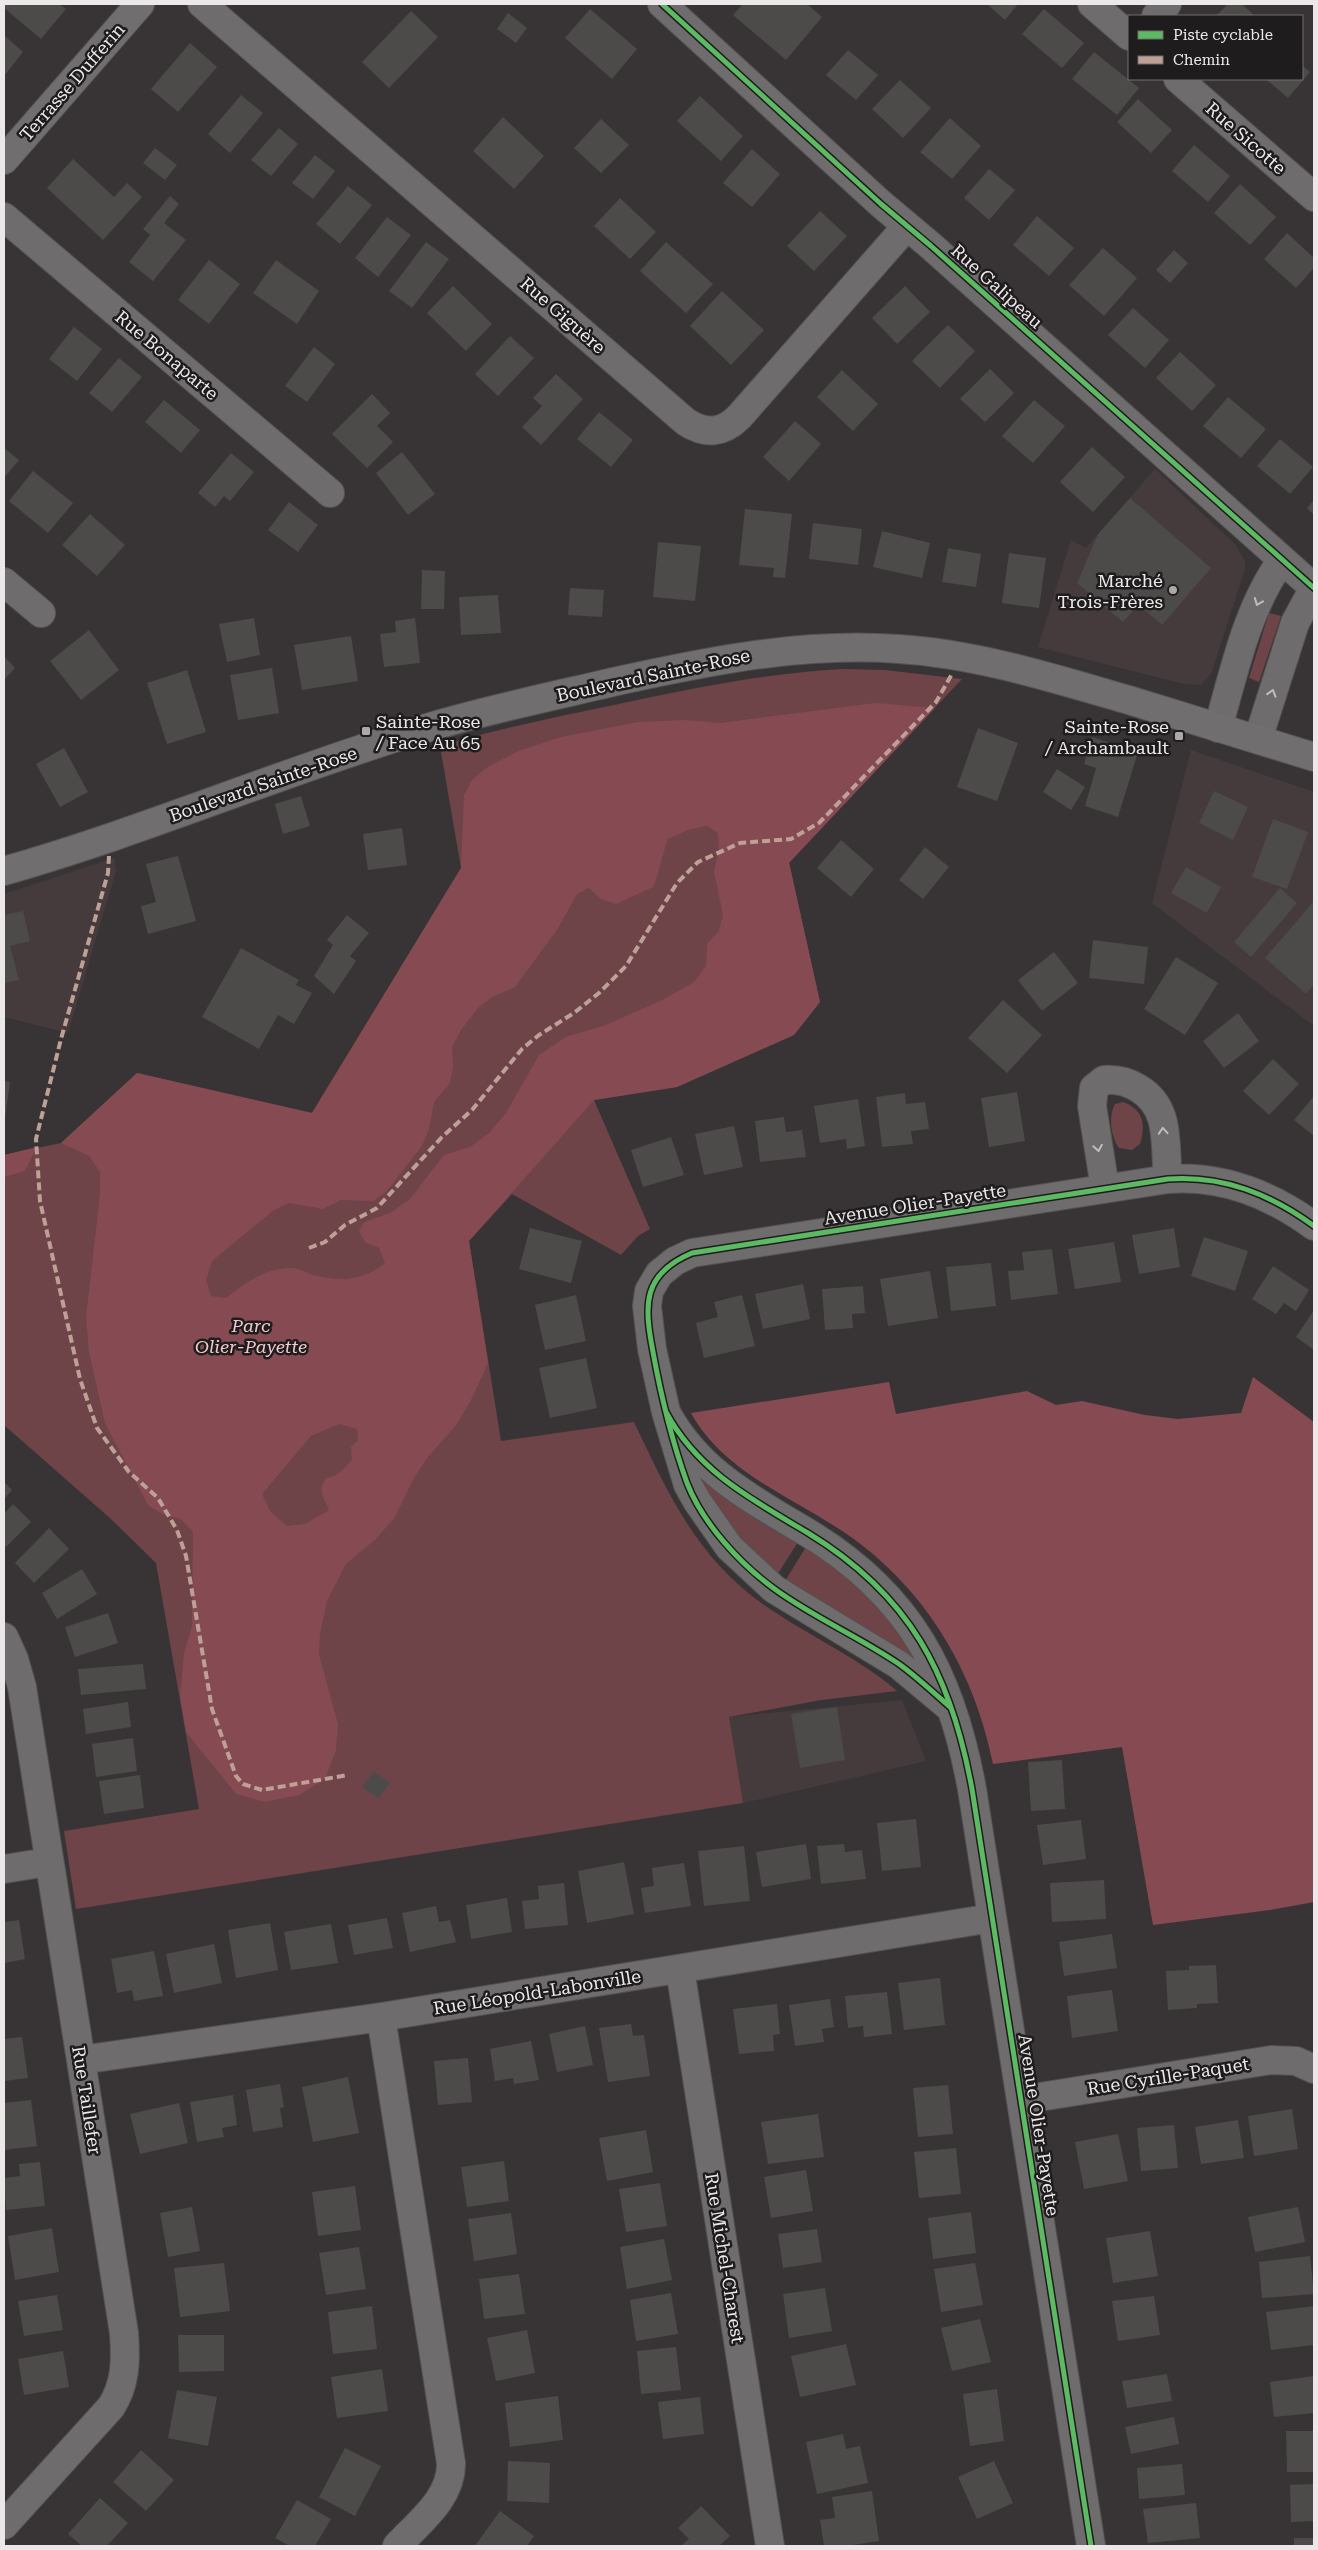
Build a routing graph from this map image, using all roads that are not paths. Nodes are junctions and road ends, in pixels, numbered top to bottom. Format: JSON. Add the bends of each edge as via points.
{"nodes":[{"id":1,"x":140,"y":4,"type":"edge"},
{"id":2,"x":202,"y":4,"type":"edge"},
{"id":3,"x":662,"y":4,"type":"edge"},
{"id":4,"x":1092,"y":4,"type":"edge"},
{"id":5,"x":1167,"y":4,"type":"edge"},
{"id":6,"x":1157,"y":15,"type":"edge"},
{"id":7,"x":1128,"y":35,"type":"edge"},
{"id":8,"x":1179,"y":80,"type":"edge"},
{"id":9,"x":4,"y":160,"type":"edge"},
{"id":10,"x":1314,"y":197,"type":"edge"},
{"id":11,"x":4,"y":217,"type":"edge"},
{"id":12,"x":907,"y":226,"type":"junction"},
{"id":13,"x":330,"y":493,"type":"dead end"},
{"id":14,"x":1282,"y":560,"type":"junction"},
{"id":15,"x":4,"y":582,"type":"edge"},
{"id":16,"x":1314,"y":588,"type":"edge"},
{"id":17,"x":41,"y":613,"type":"dead end"},
{"id":18,"x":1218,"y":728,"type":"junction"},
{"id":19,"x":1258,"y":740,"type":"junction"},
{"id":20,"x":1314,"y":757,"type":"edge"},
{"id":21,"x":4,"y":871,"type":"edge"},
{"id":22,"x":1168,"y":1179,"type":"junction"},
{"id":23,"x":1105,"y":1188,"type":"junction"},
{"id":24,"x":1314,"y":1226,"type":"edge"},
{"id":25,"x":666,"y":1412,"type":"junction"},
{"id":26,"x":4,"y":1637,"type":"edge"},
{"id":27,"x":952,"y":1710,"type":"junction"},
{"id":28,"x":48,"y":1862,"type":"junction"},
{"id":29,"x":4,"y":1869,"type":"edge"},
{"id":30,"x":992,"y":1918,"type":"junction"},
{"id":31,"x":680,"y":1969,"type":"junction"},
{"id":32,"x":382,"y":2017,"type":"junction"},
{"id":33,"x":81,"y":2060,"type":"junction"},
{"id":34,"x":1314,"y":2069,"type":"edge"},
{"id":35,"x":1021,"y":2100,"type":"junction"},
{"id":36,"x":4,"y":2525,"type":"edge"},
{"id":37,"x":397,"y":2546,"type":"edge"},
{"id":38,"x":770,"y":2546,"type":"edge"},
{"id":39,"x":1091,"y":2546,"type":"edge"}],
"edges":[{"from":1,"to":9,"type":"street","name":"Terrasse Dufferin"},
{"from":2,"to":12,"type":"street","name":"Rue Giguère","via":[[686,422],[703,431],[725,428],[739,417]]},
{"from":3,"to":12,"type":"street","name":"Rue Galipeau"},
{"from":4,"to":7,"type":"street"},
{"from":5,"to":6,"type":"street"},
{"from":8,"to":10,"type":"street","name":"Rue Sicotte"},
{"from":11,"to":13,"type":"street","name":"Rue Bonaparte"},
{"from":12,"to":14,"type":"street","name":"Rue Galipeau"},
{"from":14,"to":16,"type":"street","name":"Rue Galipeau"},
{"from":14,"to":18,"type":"street","one_way":true,"via":[[1257,604]]},
{"from":15,"to":17,"type":"street"},
{"from":19,"to":16,"type":"street","one_way":true,"via":[[1295,623]]},
{"from":18,"to":19,"type":"street","name":"Boulevard Sainte-Rose"},
{"from":18,"to":21,"type":"street","name":"Boulevard Sainte-Rose","via":[[1049,677],[943,655],[857,647],[762,653],[700,663],[472,715],[359,750],[69,852]]},
{"from":19,"to":20,"type":"street","name":"Boulevard Sainte-Rose"},
{"from":22,"to":23,"type":"street","name":"Avenue Olier-Payette"},
{"from":22,"to":23,"type":"street","one_way":true,"via":[[1160,1108],[1132,1084],[1104,1080],[1094,1088],[1092,1106]]},
{"from":22,"to":24,"type":"street","name":"Avenue Olier-Payette","via":[[1212,1180],[1244,1188],[1272,1200]]},
{"from":23,"to":25,"type":"street","name":"Avenue Olier-Payette","via":[[698,1252],[674,1261],[654,1281],[647,1306],[652,1349]]},
{"from":25,"to":27,"type":"street","name":"Avenue Olier-Payette","via":[[688,1447],[713,1472],[758,1505],[849,1562],[894,1602],[932,1659]]},
{"from":25,"to":27,"type":"street","name":"Avenue Olier-Payette","via":[[688,1485],[706,1516],[743,1561],[792,1601],[899,1664]]},
{"from":26,"to":28,"type":"street","name":"Rue Taillefer","via":[[22,1687]]},
{"from":27,"to":30,"type":"street","name":"Avenue Olier-Payette","via":[[964,1748]]},
{"from":28,"to":29,"type":"street"},
{"from":28,"to":33,"type":"street","name":"Rue Taillefer"},
{"from":30,"to":31,"type":"street","name":"Rue Léopold-Labonville"},
{"from":30,"to":35,"type":"street","name":"Avenue Olier-Payette"},
{"from":31,"to":32,"type":"street","name":"Rue Léopold-Labonville"},
{"from":31,"to":38,"type":"street","name":"Rue Michel-Charest"},
{"from":32,"to":33,"type":"street","name":"Rue Léopold-Labonville"},
{"from":32,"to":37,"type":"street","via":[[451,2471],[445,2492]]},
{"from":33,"to":36,"type":"street","name":"Rue Taillefer","via":[[124,2333],[124,2376],[111,2407]]},
{"from":34,"to":35,"type":"street","name":"Rue Cyrille-Paquet","via":[[1296,2061],[1271,2060]]},
{"from":35,"to":39,"type":"street","name":"Avenue Olier-Payette"}]}
